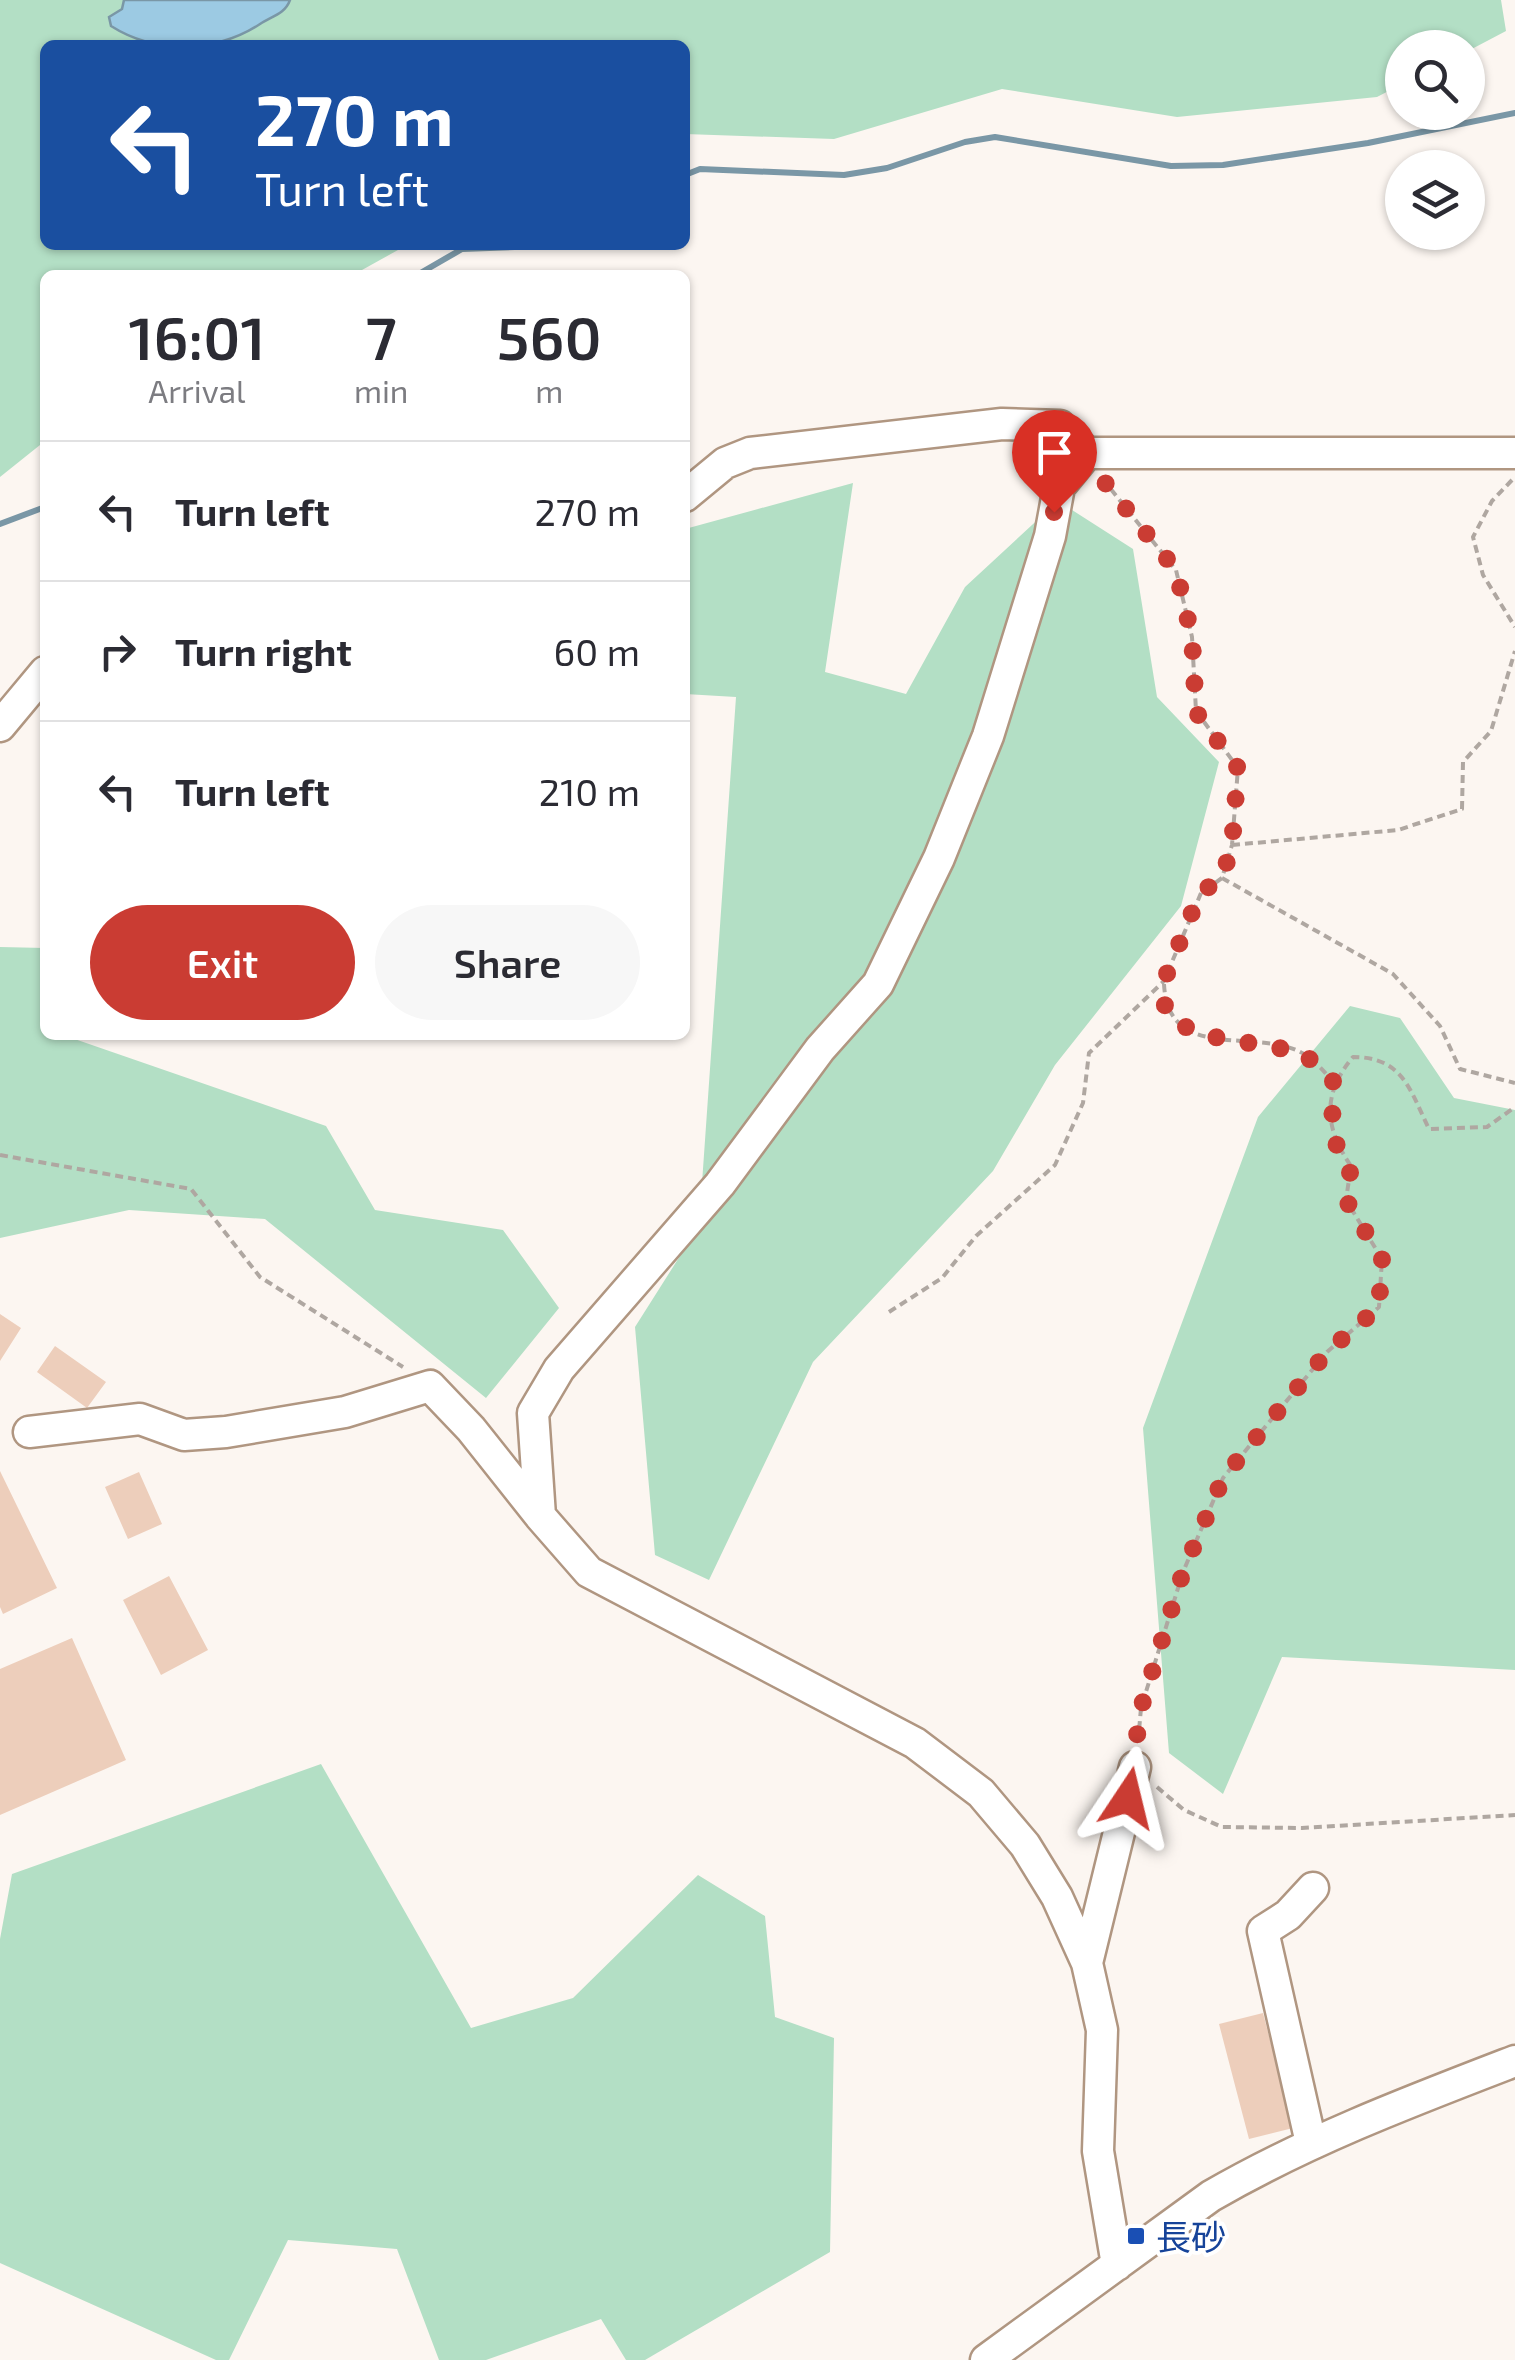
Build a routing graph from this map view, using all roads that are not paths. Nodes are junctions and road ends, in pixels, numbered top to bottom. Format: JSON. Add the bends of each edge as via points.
{"nodes":[{"id":1,"x":1515,"y":453,"type":"edge"},
{"id":2,"x":1086,"y":455,"type":"junction"},
{"id":3,"x":690,"y":492,"type":"edge"},
{"id":4,"x":40,"y":678,"type":"edge"},
{"id":5,"x":0,"y":726,"type":"edge"},
{"id":6,"x":29,"y":1432,"type":"dead end"},
{"id":7,"x":540,"y":1516,"type":"junction"},
{"id":8,"x":1135,"y":1768,"type":"road end"},
{"id":9,"x":1313,"y":1888,"type":"dead end"},
{"id":10,"x":1087,"y":1963,"type":"junction"},
{"id":11,"x":1515,"y":2061,"type":"edge"},
{"id":12,"x":1311,"y":2143,"type":"junction"},
{"id":13,"x":1118,"y":2266,"type":"junction"},
{"id":14,"x":986,"y":2360,"type":"edge"}],
"edges":[{"from":1,"to":2,"type":"street"},
{"from":2,"to":3,"type":"street","via":[[1060,426],[1002,424],[750,453],[725,463]]},
{"from":2,"to":7,"type":"street","via":[[1059,487],[988,736],[878,984],[820,1049],[720,1184],[559,1369],[533,1413]]},
{"from":4,"to":5,"type":"street"},
{"from":6,"to":7,"type":"street","via":[[140,1419],[184,1435],[226,1432],[346,1412],[430,1386]]},
{"from":7,"to":10,"type":"street","via":[[589,1572],[915,1743],[981,1793],[1026,1846]]},
{"from":8,"to":10,"type":"street"},
{"from":9,"to":12,"type":"street","via":[[1263,1931]]},
{"from":10,"to":13,"type":"street","via":[[1102,2030],[1098,2151]]},
{"from":11,"to":12,"type":"street"},
{"from":12,"to":13,"type":"street","via":[[1211,2196]]},
{"from":13,"to":14,"type":"street"}]}
